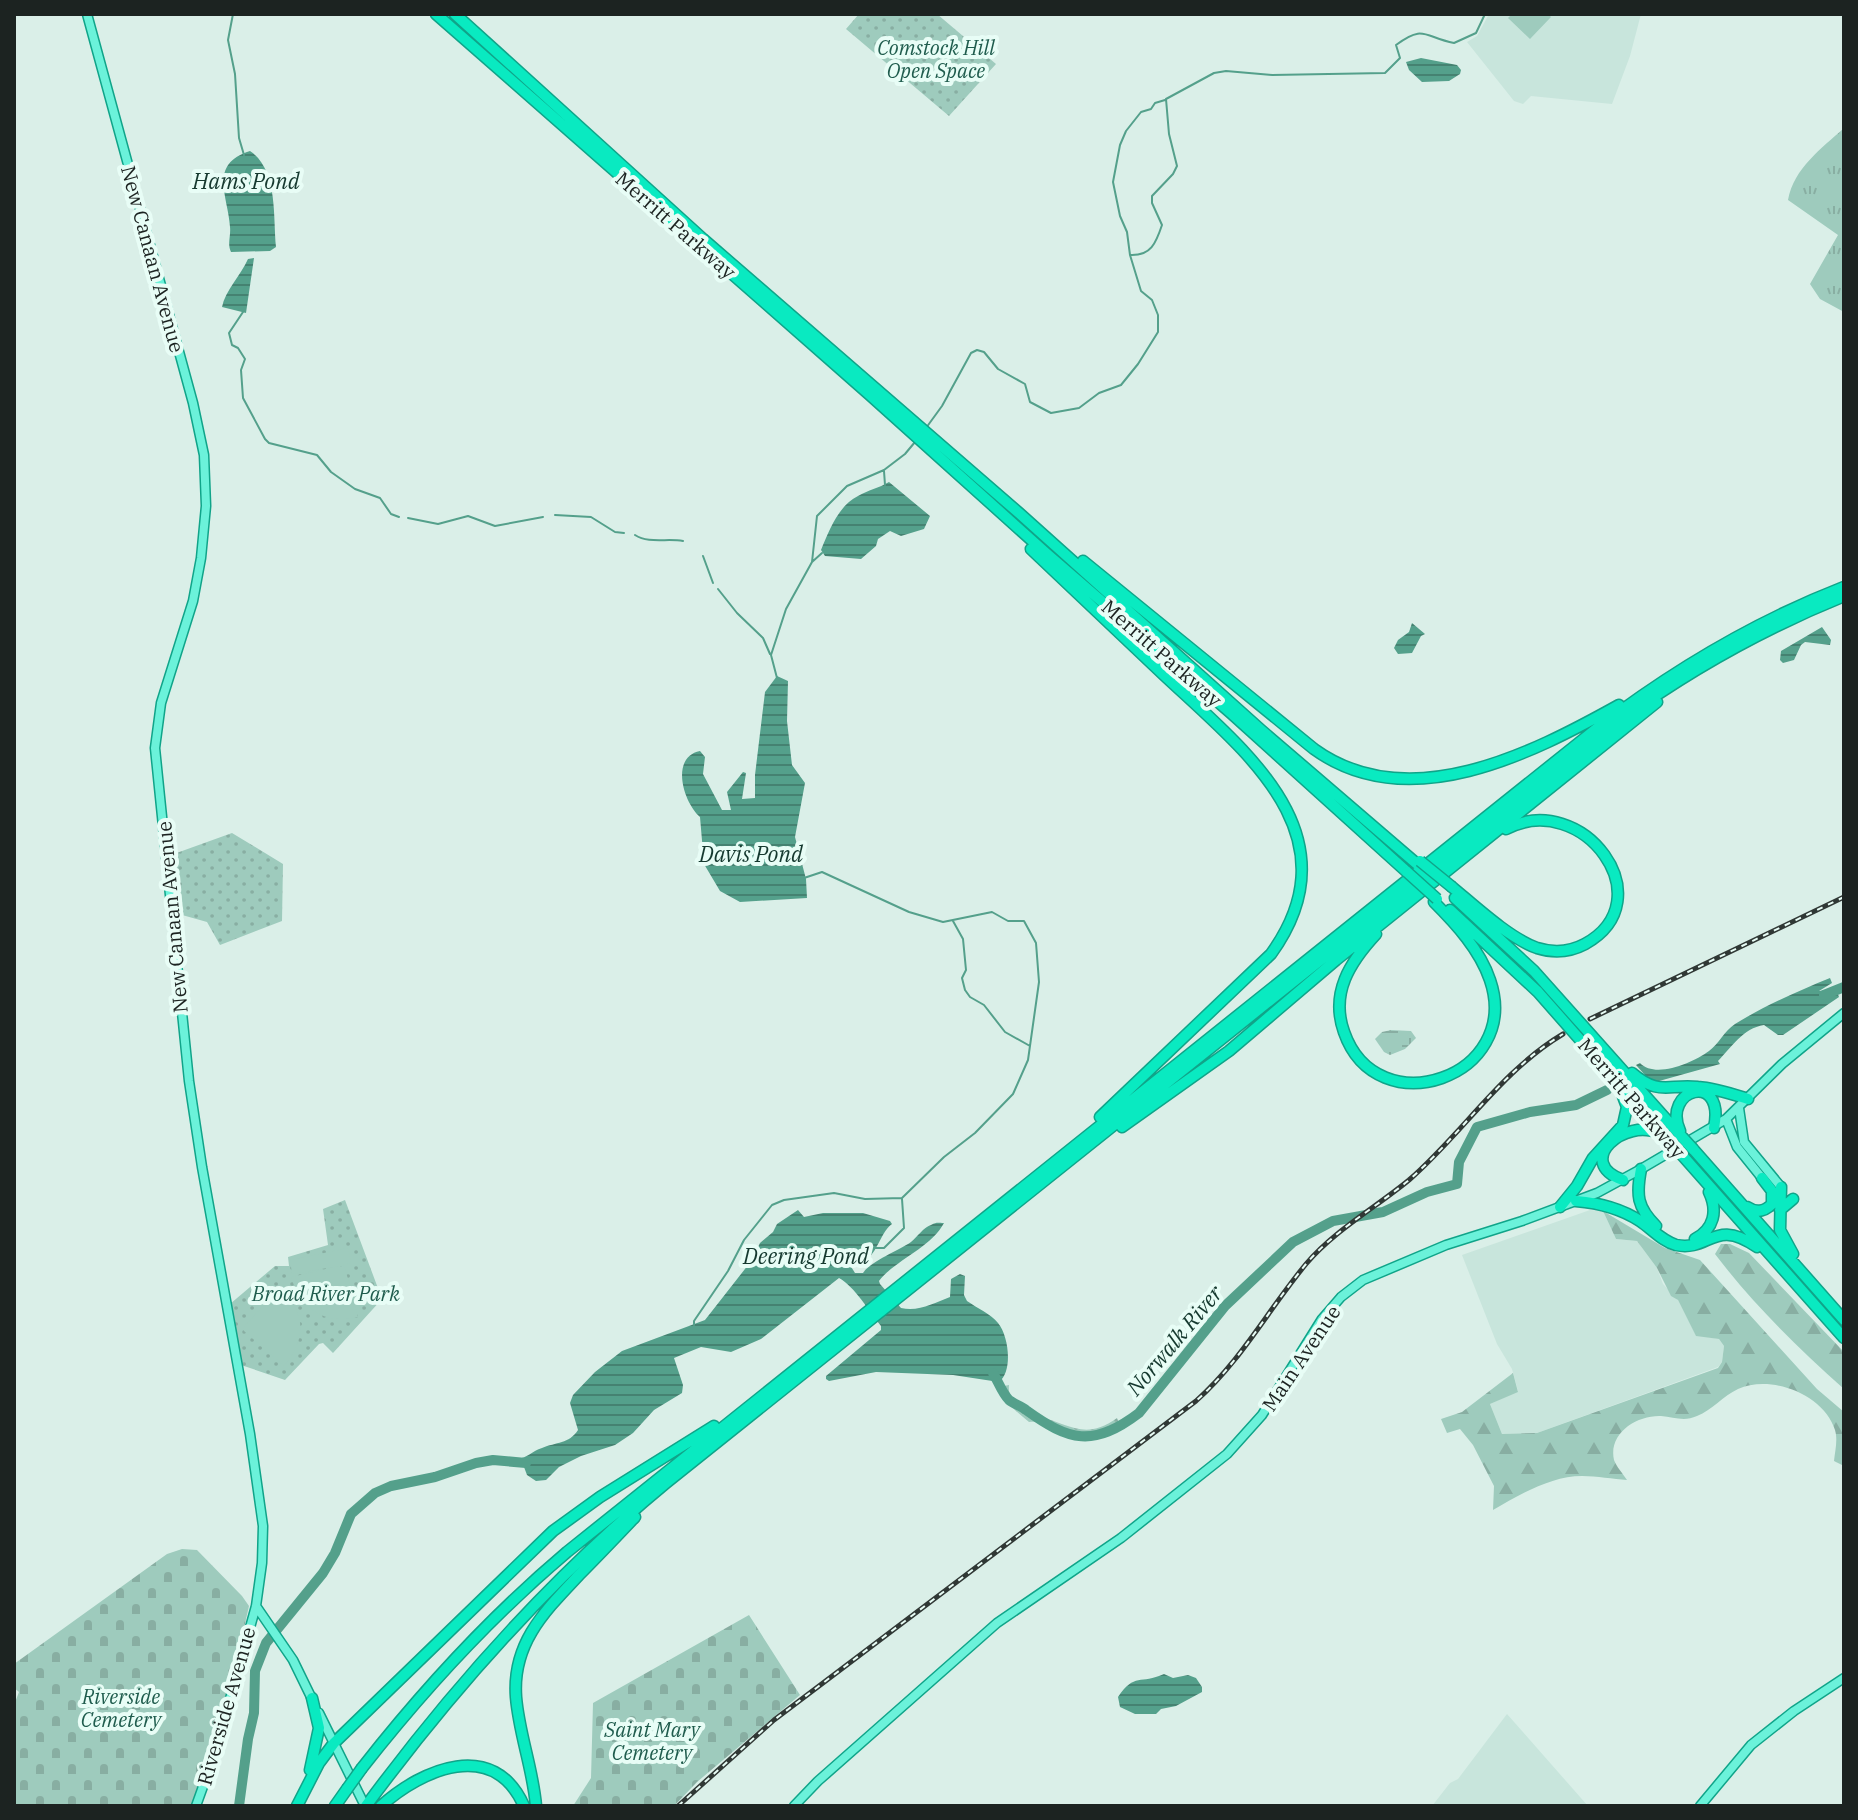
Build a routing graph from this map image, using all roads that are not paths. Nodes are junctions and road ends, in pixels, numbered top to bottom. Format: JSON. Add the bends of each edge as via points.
{"nodes":[{"id":1,"x":87,"y":14,"type":"edge"},
{"id":2,"x":436,"y":14,"type":"edge"},
{"id":3,"x":455,"y":14,"type":"edge"},
{"id":4,"x":873,"y":392,"type":"junction"},
{"id":5,"x":936,"y":447,"type":"junction"},
{"id":6,"x":975,"y":489,"type":"junction"},
{"id":7,"x":1019,"y":513,"type":"junction"},
{"id":8,"x":1844,"y":587,"type":"edge"},
{"id":9,"x":1844,"y":596,"type":"edge"},
{"id":10,"x":1748,"y":640,"type":"junction"},
{"id":11,"x":1693,"y":662,"type":"junction"},
{"id":12,"x":1234,"y":710,"type":"junction"},
{"id":13,"x":1252,"y":727,"type":"junction"},
{"id":14,"x":1464,"y":858,"type":"junction"},
{"id":15,"x":1430,"y":884,"type":"junction"},
{"id":16,"x":1450,"y":889,"type":"junction"},
{"id":17,"x":1436,"y":900,"type":"junction"},
{"id":18,"x":1844,"y":1013,"type":"edge"},
{"id":19,"x":1600,"y":1045,"type":"junction"},
{"id":20,"x":1604,"y":1066,"type":"junction"},
{"id":21,"x":1748,"y":1099,"type":"junction"},
{"id":22,"x":1739,"y":1108,"type":"junction"},
{"id":23,"x":1726,"y":1119,"type":"junction"},
{"id":24,"x":1714,"y":1128,"type":"junction"},
{"id":25,"x":1682,"y":1137,"type":"junction"},
{"id":26,"x":1086,"y":1142,"type":"junction"},
{"id":27,"x":1671,"y":1143,"type":"junction"},
{"id":28,"x":1066,"y":1158,"type":"junction"},
{"id":29,"x":1641,"y":1169,"type":"junction"},
{"id":30,"x":1697,"y":1174,"type":"junction"},
{"id":31,"x":1762,"y":1178,"type":"joint"},
{"id":32,"x":1623,"y":1180,"type":"junction"},
{"id":33,"x":1781,"y":1187,"type":"joint"},
{"id":34,"x":1738,"y":1199,"type":"junction"},
{"id":35,"x":1793,"y":1199,"type":"dead end"},
{"id":36,"x":1576,"y":1201,"type":"junction"},
{"id":37,"x":1560,"y":1207,"type":"junction"},
{"id":38,"x":1780,"y":1210,"type":"junction"},
{"id":39,"x":1780,"y":1265,"type":"junction"},
{"id":40,"x":900,"y":1291,"type":"junction"},
{"id":41,"x":1827,"y":1301,"type":"junction"},
{"id":42,"x":866,"y":1318,"type":"junction"},
{"id":43,"x":1844,"y":1320,"type":"edge"},
{"id":44,"x":1844,"y":1338,"type":"edge"},
{"id":45,"x":712,"y":1432,"type":"junction"},
{"id":46,"x":687,"y":1468,"type":"junction"},
{"id":47,"x":256,"y":1606,"type":"junction"},
{"id":48,"x":1844,"y":1678,"type":"edge"},
{"id":49,"x":312,"y":1698,"type":"junction"},
{"id":50,"x":334,"y":1743,"type":"junction"},
{"id":51,"x":298,"y":1804,"type":"edge"},
{"id":52,"x":196,"y":1806,"type":"edge"},
{"id":53,"x":335,"y":1806,"type":"edge"},
{"id":54,"x":366,"y":1806,"type":"edge"},
{"id":55,"x":381,"y":1806,"type":"edge"},
{"id":56,"x":524,"y":1806,"type":"edge"},
{"id":57,"x":536,"y":1806,"type":"edge"},
{"id":58,"x":794,"y":1806,"type":"edge"},
{"id":59,"x":1700,"y":1806,"type":"edge"}],
"edges":[{"from":1,"to":47,"type":"main road","name":"New Canaan Avenue","via":[[204,455],[200,569],[161,703],[155,748],[189,1081],[262,1512]]},
{"from":2,"to":4,"type":"highway","name":"Merritt Parkway"},
{"from":3,"to":4,"type":"highway","name":"Merritt Parkway"},
{"from":4,"to":5,"type":"highway","name":"Merritt Parkway"},
{"from":5,"to":6,"type":"highway","name":"Merritt Parkway"},
{"from":5,"to":7,"type":"highway","name":"Merritt Parkway"},
{"from":6,"to":12,"type":"highway","name":"Merritt Parkway"},
{"from":6,"to":26,"type":"highway","via":[[1058,575],[1255,760],[1295,830],[1300,877],[1280,941]]},
{"from":7,"to":11,"type":"highway","via":[[1314,749],[1345,767],[1386,778],[1429,778],[1480,767],[1533,747]]},
{"from":7,"to":12,"type":"highway","name":"Merritt Parkway"},
{"from":8,"to":11,"type":"highway","via":[[1770,619]]},
{"from":9,"to":10,"type":"highway"},
{"from":10,"to":14,"type":"highway","via":[[1675,688]]},
{"from":10,"to":26,"type":"highway","via":[[1622,719]]},
{"from":11,"to":26,"type":"highway","via":[[1595,730]]},
{"from":12,"to":13,"type":"highway","name":"Merritt Parkway"},
{"from":13,"to":16,"type":"highway","name":"Merritt Parkway","bridge":true},
{"from":13,"to":17,"type":"highway","name":"Merritt Parkway","bridge":true},
{"from":14,"to":15,"type":"highway"},
{"from":14,"to":16,"type":"highway","via":[[1516,824],[1544,821],[1569,826],[1589,837],[1609,860],[1616,881],[1614,909],[1604,928],[1587,942],[1549,951],[1525,942]]},
{"from":15,"to":17,"type":"highway","via":[[1361,951],[1341,991],[1341,1020],[1352,1049],[1373,1070],[1405,1082],[1438,1081],[1465,1067],[1484,1045],[1493,1022],[1494,998],[1486,971]]},
{"from":15,"to":26,"type":"highway","via":[[1229,1051]]},
{"from":16,"to":19,"type":"highway","name":"Merritt Parkway","via":[[1528,964]]},
{"from":17,"to":20,"type":"highway","name":"Merritt Parkway","via":[[1524,978]]},
{"from":18,"to":21,"type":"main road","name":"Main Avenue"},
{"from":19,"to":21,"type":"highway","via":[[1650,1087],[1702,1087]]},
{"from":19,"to":25,"type":"highway","name":"Merritt Parkway"},
{"from":20,"to":27,"type":"highway","name":"Merritt Parkway"},
{"from":20,"to":37,"type":"highway","via":[[1627,1107],[1623,1125]]},
{"from":21,"to":22,"type":"main road","name":"Main Avenue"},
{"from":22,"to":23,"type":"main road","name":"Main Avenue"},
{"from":22,"to":33,"type":"main road","via":[[1744,1142]]},
{"from":23,"to":24,"type":"main road","name":"Main Avenue"},
{"from":23,"to":31,"type":"main road","via":[[1737,1147]]},
{"from":24,"to":25,"type":"highway","via":[[1714,1099],[1692,1092],[1675,1112]]},
{"from":24,"to":29,"type":"main road","name":"Main Avenue"},
{"from":25,"to":34,"type":"highway","name":"Merritt Parkway","bridge":true},
{"from":26,"to":28,"type":"highway"},
{"from":26,"to":28,"type":"highway"},
{"from":27,"to":30,"type":"highway","name":"Merritt Parkway","bridge":true},
{"from":27,"to":32,"type":"highway","via":[[1649,1129],[1625,1132],[1602,1157],[1607,1173]]},
{"from":28,"to":40,"type":"highway","via":[[1003,1203]]},
{"from":28,"to":40,"type":"highway","via":[[1048,1178]]},
{"from":29,"to":30,"type":"highway","via":[[1640,1209],[1668,1237],[1680,1241],[1700,1237],[1712,1223],[1711,1195]]},
{"from":29,"to":32,"type":"main road","name":"Main Avenue"},
{"from":30,"to":39,"type":"highway","name":"Merritt Parkway"},
{"from":31,"to":34,"type":"highway","via":[[1773,1194],[1768,1209],[1755,1211]]},
{"from":32,"to":36,"type":"main road","name":"Main Avenue"},
{"from":33,"to":38,"type":"highway"},
{"from":34,"to":41,"type":"highway","name":"Merritt Parkway"},
{"from":35,"to":38,"type":"highway"},
{"from":36,"to":37,"type":"main road","name":"Main Avenue"},
{"from":36,"to":39,"type":"highway","via":[[1617,1208],[1679,1245],[1723,1234],[1744,1238]]},
{"from":37,"to":58,"type":"main road","name":"Main Avenue","via":[[1446,1245],[1363,1280],[1341,1297],[1236,1445],[1122,1538],[997,1623]]},
{"from":38,"to":41,"type":"highway","via":[[1783,1240]]},
{"from":39,"to":44,"type":"highway","name":"Merritt Parkway"},
{"from":40,"to":42,"type":"highway"},
{"from":41,"to":43,"type":"highway","name":"Merritt Parkway"},
{"from":42,"to":45,"type":"highway","via":[[770,1384]]},
{"from":42,"to":46,"type":"highway"},
{"from":45,"to":50,"type":"highway","via":[[600,1497],[543,1539]]},
{"from":45,"to":53,"type":"highway","bridge":true,"via":[[494,1618],[439,1674]]},
{"from":46,"to":54,"type":"highway","via":[[599,1541],[524,1615]]},
{"from":46,"to":57,"type":"highway","via":[[572,1582],[527,1637],[516,1694]]},
{"from":47,"to":49,"type":"main road"},
{"from":47,"to":52,"type":"main road","name":"Riverside Avenue"},
{"from":48,"to":59,"type":"main road","via":[[1751,1745]]},
{"from":49,"to":50,"type":"main road"},
{"from":49,"to":51,"type":"highway","via":[[318,1736]]},
{"from":50,"to":51,"type":"highway"},
{"from":50,"to":54,"type":"main road"},
{"from":55,"to":56,"type":"highway","via":[[427,1775],[470,1765],[501,1776]]}]}
